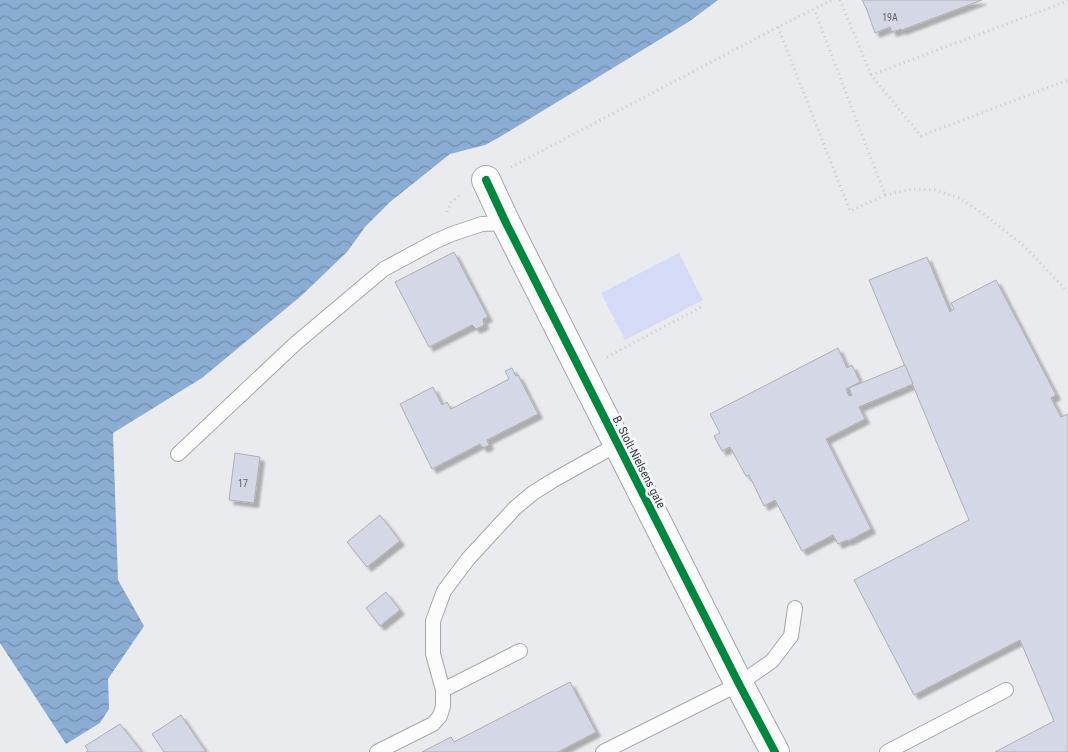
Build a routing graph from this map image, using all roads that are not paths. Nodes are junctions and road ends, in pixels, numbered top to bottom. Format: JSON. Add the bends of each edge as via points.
{"nodes":[{"id":1,"x":486,"y":180,"type":"road end"},
{"id":2,"x":506,"y":223,"type":"junction"},
{"id":3,"x":618,"y":444,"type":"junction"},
{"id":4,"x":178,"y":454,"type":"dead end"},
{"id":5,"x":795,"y":608,"type":"dead end"},
{"id":6,"x":520,"y":651,"type":"dead end"},
{"id":7,"x":739,"y":684,"type":"junction"},
{"id":8,"x":443,"y":690,"type":"junction"},
{"id":9,"x":1006,"y":690,"type":"dead end"},
{"id":10,"x":377,"y":752,"type":"edge"},
{"id":11,"x":603,"y":752,"type":"edge"},
{"id":12,"x":775,"y":752,"type":"edge"},
{"id":13,"x":887,"y":752,"type":"edge"}],
"edges":[{"from":1,"to":2,"type":"street","name":"B. Stolt-Nielsens gate"},
{"from":2,"to":3,"type":"street","name":"B. Stolt-Nielsens gate"},
{"from":2,"to":4,"type":"lane","via":[[482,224],[452,234],[384,269],[296,343]]},
{"from":3,"to":7,"type":"street","name":"B. Stolt-Nielsens gate"},
{"from":3,"to":8,"type":"lane","via":[[552,481],[515,508],[468,559],[444,591],[433,622],[433,654]]},
{"from":5,"to":7,"type":"lane","via":[[791,636],[772,660]]},
{"from":6,"to":8,"type":"lane"},
{"from":7,"to":11,"type":"lane"},
{"from":7,"to":12,"type":"street","name":"B. Stolt-Nielsens gate"},
{"from":8,"to":10,"type":"lane","via":[[443,706],[433,724]]},
{"from":9,"to":13,"type":"lane"}]}
